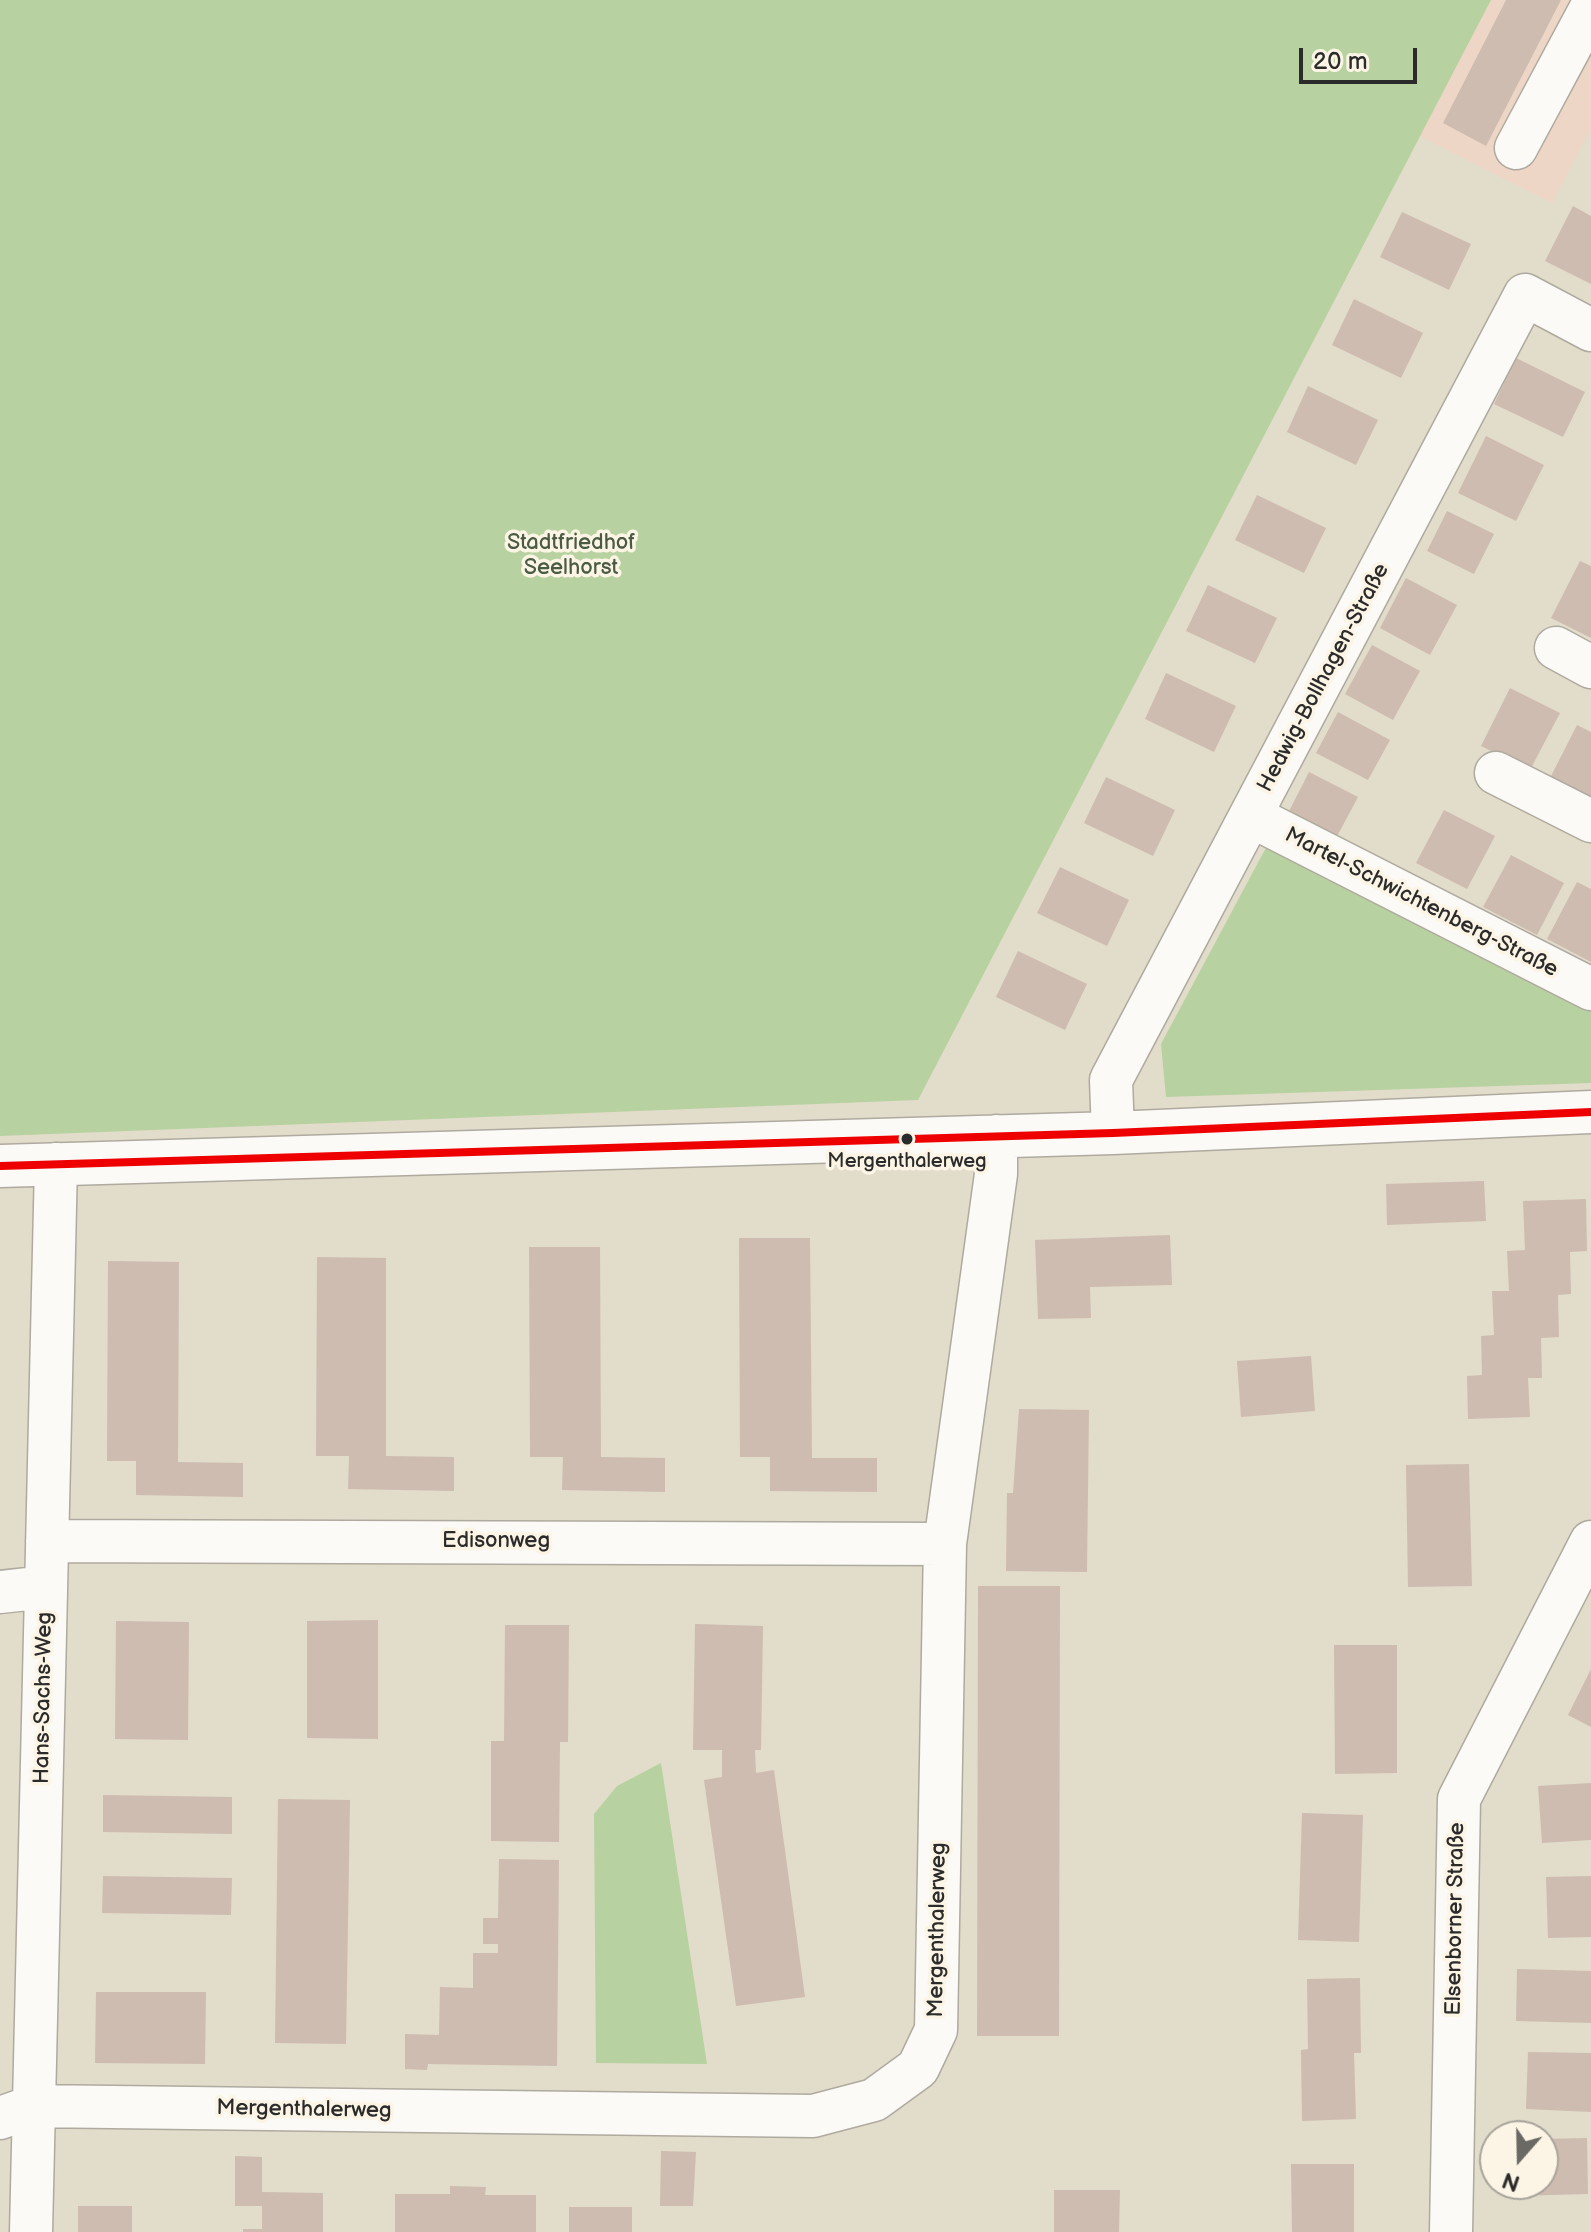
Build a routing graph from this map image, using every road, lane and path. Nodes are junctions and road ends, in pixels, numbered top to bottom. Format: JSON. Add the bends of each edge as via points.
{"nodes":[{"id":1,"x":1591,"y":8,"type":"edge"},
{"id":2,"x":1516,"y":148,"type":"dead end"},
{"id":3,"x":1591,"y":330,"type":"edge"},
{"id":4,"x":1496,"y":773,"type":"dead end"},
{"id":5,"x":1251,"y":816,"type":"junction"},
{"id":6,"x":1591,"y":821,"type":"edge"},
{"id":7,"x":1591,"y":989,"type":"edge"},
{"id":8,"x":1591,"y":1112,"type":"edge"},
{"id":9,"x":1113,"y":1133,"type":"junction"},
{"id":10,"x":996,"y":1136,"type":"junction"},
{"id":11,"x":56,"y":1164,"type":"junction"},
{"id":12,"x":0,"y":1166,"type":"edge"},
{"id":13,"x":47,"y":1541,"type":"junction"},
{"id":14,"x":1591,"y":1542,"type":"edge"},
{"id":15,"x":945,"y":1544,"type":"junction"},
{"id":16,"x":46,"y":1587,"type":"junction"},
{"id":17,"x":0,"y":1592,"type":"edge"},
{"id":18,"x":17,"y":2112,"type":"edge"},
{"id":19,"x":31,"y":2232,"type":"edge"},
{"id":20,"x":1451,"y":2232,"type":"edge"}],
"edges":[{"from":1,"to":2,"type":"street"},
{"from":3,"to":5,"type":"street","name":"Hedwig-Bollhagen-Straße","via":[[1525,295]]},
{"from":4,"to":6,"type":"street"},
{"from":5,"to":7,"type":"street","name":"Martel-Schwichtenberg-Straße"},
{"from":5,"to":9,"type":"street","name":"Hedwig-Bollhagen-Straße","via":[[1111,1080]]},
{"from":8,"to":9,"type":"street"},
{"from":9,"to":10,"type":"street"},
{"from":10,"to":11,"type":"street"},
{"from":10,"to":15,"type":"street","name":"Mergenthalerweg","via":[[996,1174]]},
{"from":11,"to":12,"type":"street"},
{"from":11,"to":13,"type":"street","name":"Hans-Sachs-Weg"},
{"from":13,"to":15,"type":"street","name":"Edisonweg"},
{"from":13,"to":16,"type":"street","name":"Hans-Sachs-Weg"},
{"from":14,"to":20,"type":"street","name":"Elsenborner Straße","via":[[1459,1799]]},
{"from":15,"to":18,"type":"street","name":"Mergenthalerweg","via":[[936,2030],[918,2068],[874,2100],[813,2116]]},
{"from":16,"to":17,"type":"street"},
{"from":16,"to":18,"type":"street","name":"Hans-Sachs-Weg"},
{"from":18,"to":19,"type":"street","name":"Hans-Sachs-Weg"}]}
